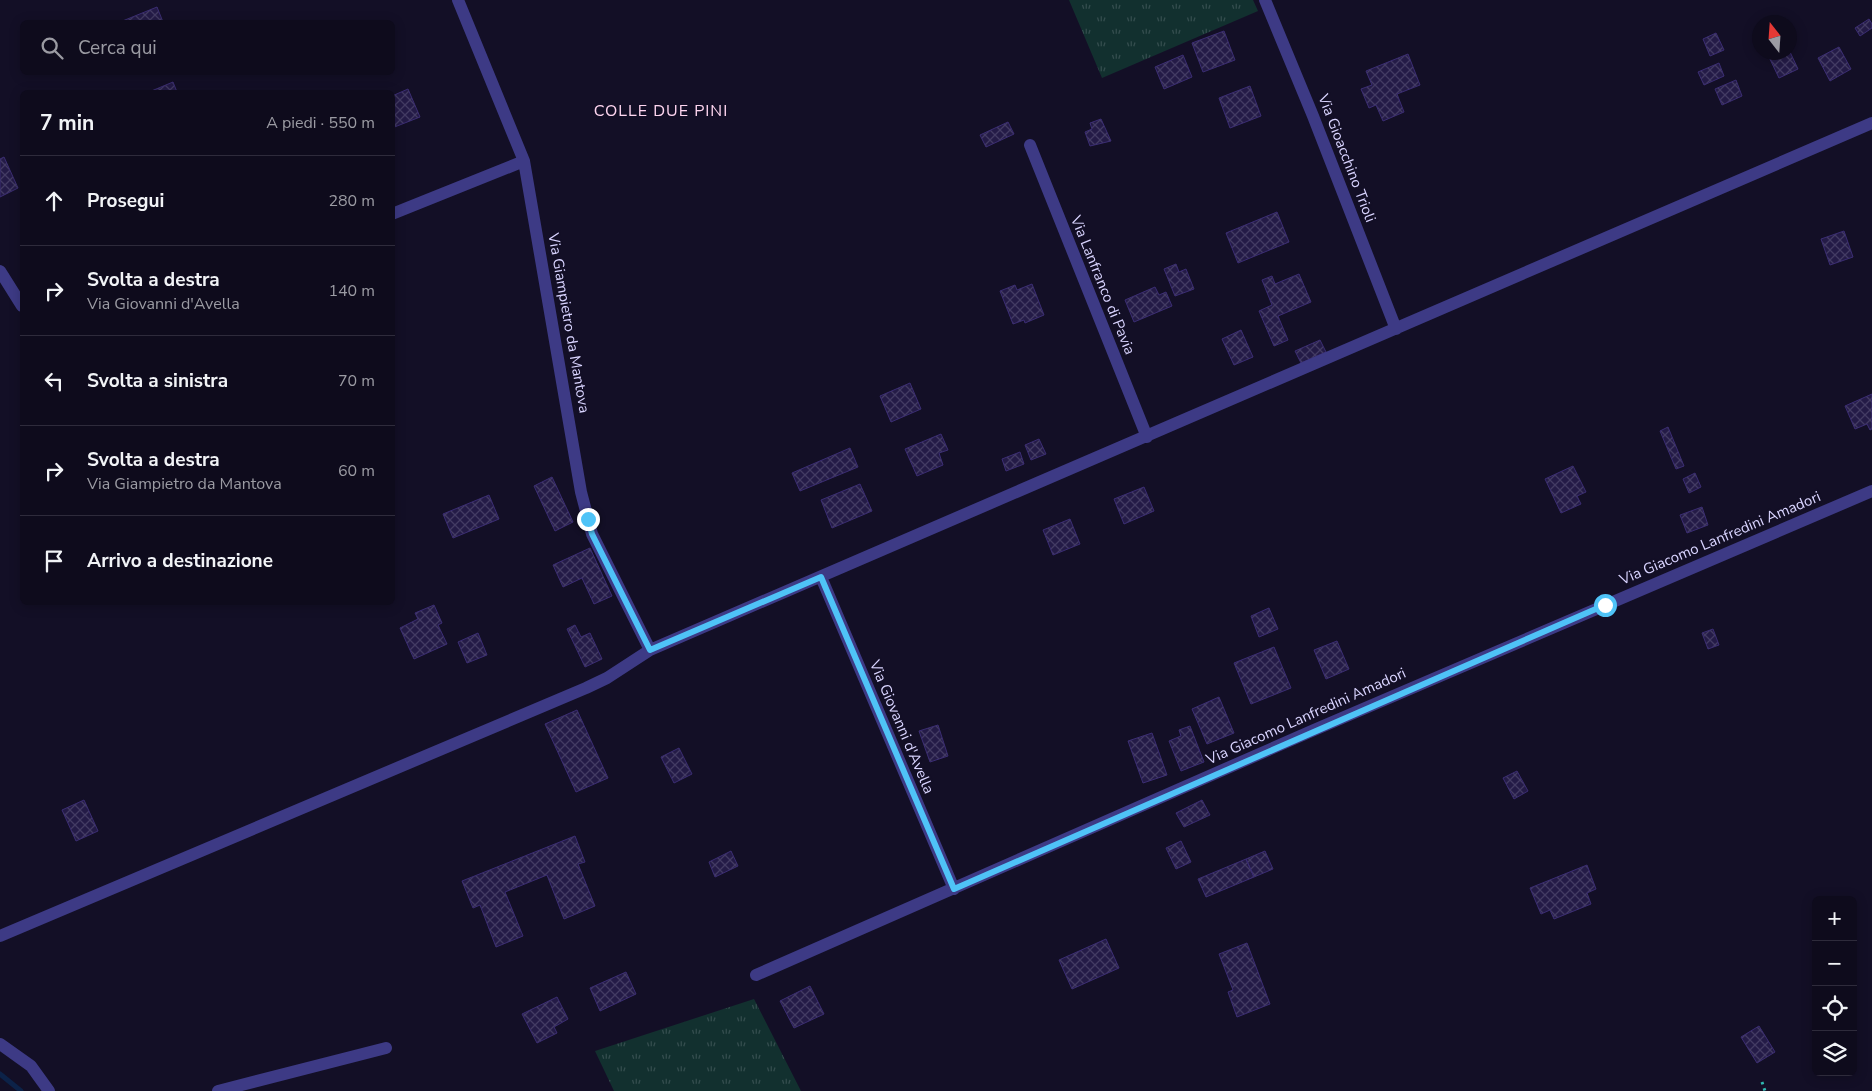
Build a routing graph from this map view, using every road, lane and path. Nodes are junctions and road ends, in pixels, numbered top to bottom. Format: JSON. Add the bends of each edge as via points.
{"nodes":[{"id":1,"x":458,"y":0,"type":"edge"},
{"id":2,"x":1265,"y":0,"type":"edge"},
{"id":3,"x":1872,"y":123,"type":"edge"},
{"id":4,"x":1030,"y":145,"type":"dead end"},
{"id":5,"x":524,"y":161,"type":"junction"},
{"id":6,"x":395,"y":213,"type":"edge"},
{"id":7,"x":0,"y":271,"type":"edge"},
{"id":8,"x":4,"y":284,"type":"edge"},
{"id":9,"x":20,"y":304,"type":"edge"},
{"id":10,"x":1396,"y":329,"type":"junction"},
{"id":11,"x":1146,"y":437,"type":"junction"},
{"id":12,"x":1872,"y":491,"type":"edge"},
{"id":13,"x":821,"y":577,"type":"junction"},
{"id":14,"x":650,"y":650,"type":"junction"},
{"id":15,"x":954,"y":889,"type":"junction"},
{"id":16,"x":0,"y":936,"type":"edge"},
{"id":17,"x":756,"y":975,"type":"dead end"},
{"id":18,"x":0,"y":1044,"type":"edge"},
{"id":19,"x":386,"y":1048,"type":"dead end"},
{"id":20,"x":1762,"y":1082,"type":"dead end"},
{"id":21,"x":49,"y":1091,"type":"edge"},
{"id":22,"x":218,"y":1091,"type":"edge"},
{"id":23,"x":1765,"y":1091,"type":"edge"}],
"edges":[{"from":1,"to":5,"type":"street","name":"Via Giampietro da Mantova"},
{"from":2,"to":10,"type":"street","name":"Via Gioacchino Trioli"},
{"from":3,"to":10,"type":"street"},
{"from":4,"to":11,"type":"street","name":"Via Lanfranco di Pavia"},
{"from":5,"to":6,"type":"street"},
{"from":5,"to":14,"type":"street","name":"Via Giampietro da Mantova","via":[[584,508],[592,534]]},
{"from":7,"to":8,"type":"street"},
{"from":8,"to":9,"type":"street"},
{"from":10,"to":11,"type":"street"},
{"from":11,"to":13,"type":"street"},
{"from":12,"to":15,"type":"street","name":"Via Giacomo Lanfredini Amadori","via":[[1323,726]]},
{"from":13,"to":14,"type":"street"},
{"from":13,"to":15,"type":"street","name":"Via Giovanni d'Avella"},
{"from":14,"to":16,"type":"street","via":[[586,688]]},
{"from":15,"to":17,"type":"street","name":"Via Giacomo Lanfredini Amadori"},
{"from":18,"to":21,"type":"street","via":[[31,1066]]},
{"from":19,"to":22,"type":"street"},
{"from":20,"to":23,"type":"path"}]}
